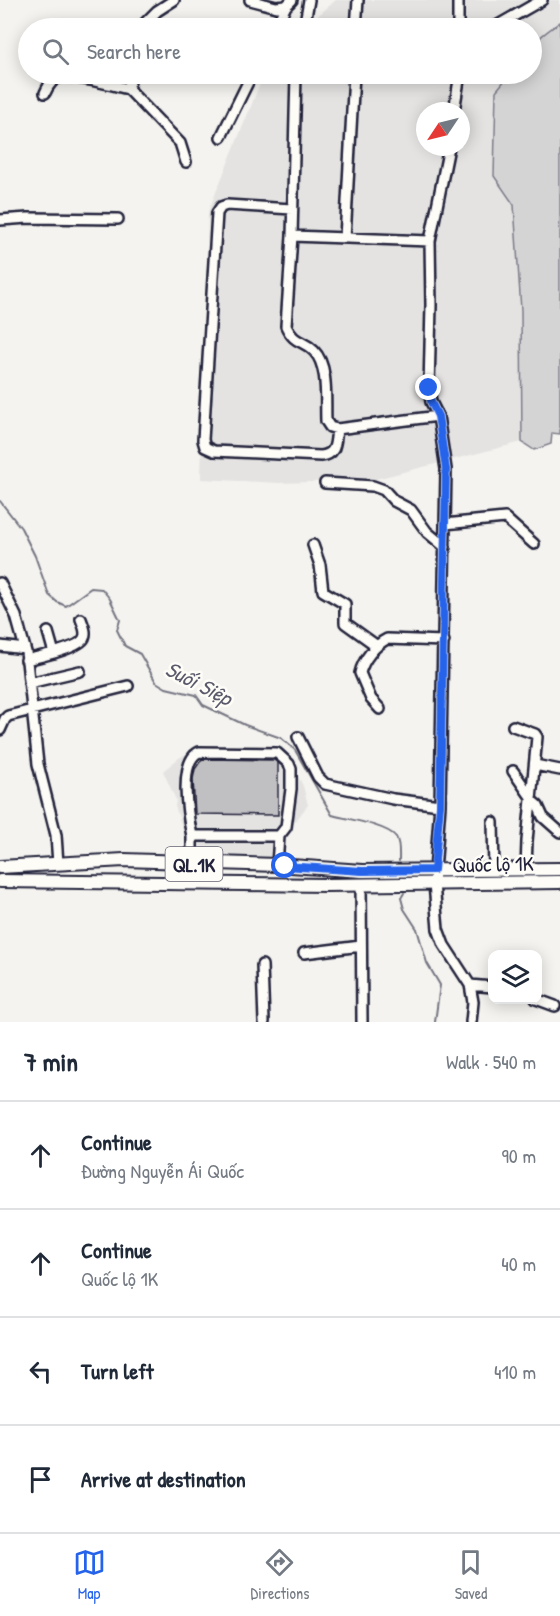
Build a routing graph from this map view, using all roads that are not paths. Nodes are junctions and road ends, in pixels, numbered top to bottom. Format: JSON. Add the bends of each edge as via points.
{"nodes":[{"id":1,"x":174,"y":0,"type":"edge"},
{"id":2,"x":250,"y":0,"type":"edge"},
{"id":3,"x":309,"y":0,"type":"edge"},
{"id":4,"x":358,"y":0,"type":"edge"},
{"id":5,"x":458,"y":0,"type":"edge"},
{"id":6,"x":542,"y":0,"type":"edge"},
{"id":7,"x":289,"y":3,"type":"edge"},
{"id":8,"x":150,"y":18,"type":"edge"},
{"id":9,"x":281,"y":18,"type":"edge"},
{"id":10,"x":306,"y":18,"type":"edge"},
{"id":11,"x":357,"y":18,"type":"edge"},
{"id":12,"x":458,"y":18,"type":"edge"},
{"id":13,"x":510,"y":18,"type":"edge"},
{"id":14,"x":49,"y":84,"type":"edge"},
{"id":15,"x":104,"y":84,"type":"edge"},
{"id":16,"x":129,"y":84,"type":"edge"},
{"id":17,"x":247,"y":84,"type":"edge"},
{"id":18,"x":296,"y":84,"type":"edge"},
{"id":19,"x":353,"y":84,"type":"edge"},
{"id":20,"x":458,"y":84,"type":"edge"},
{"id":21,"x":128,"y":89,"type":"junction"},
{"id":22,"x":45,"y":93,"type":"dead end"},
{"id":23,"x":455,"y":102,"type":"edge"},
{"id":24,"x":221,"y":137,"type":"dead end"},
{"id":25,"x":447,"y":156,"type":"edge"},
{"id":26,"x":186,"y":162,"type":"dead end"},
{"id":27,"x":292,"y":209,"type":"junction"},
{"id":28,"x":118,"y":219,"type":"dead end"},
{"id":29,"x":0,"y":220,"type":"edge"},
{"id":30,"x":292,"y":236,"type":"junction"},
{"id":31,"x":345,"y":238,"type":"junction"},
{"id":32,"x":430,"y":241,"type":"junction"},
{"id":33,"x":436,"y":412,"type":"junction"},
{"id":34,"x":337,"y":429,"type":"junction"},
{"id":35,"x":325,"y":483,"type":"dead end"},
{"id":36,"x":446,"y":524,"type":"junction"},
{"id":37,"x":534,"y":544,"type":"dead end"},
{"id":38,"x":314,"y":545,"type":"dead end"},
{"id":39,"x":445,"y":547,"type":"junction"},
{"id":40,"x":0,"y":583,"type":"edge"},
{"id":41,"x":81,"y":619,"type":"dead end"},
{"id":42,"x":48,"y":632,"type":"dead end"},
{"id":43,"x":444,"y":641,"type":"junction"},
{"id":44,"x":0,"y":646,"type":"edge"},
{"id":45,"x":377,"y":646,"type":"junction"},
{"id":46,"x":25,"y":649,"type":"junction"},
{"id":47,"x":54,"y":652,"type":"junction"},
{"id":48,"x":26,"y":660,"type":"junction"},
{"id":49,"x":80,"y":671,"type":"dead end"},
{"id":50,"x":29,"y":683,"type":"junction"},
{"id":51,"x":128,"y":686,"type":"dead end"},
{"id":52,"x":380,"y":709,"type":"dead end"},
{"id":53,"x":32,"y":710,"type":"junction"},
{"id":54,"x":513,"y":726,"type":"dead end"},
{"id":55,"x":0,"y":730,"type":"edge"},
{"id":56,"x":298,"y":737,"type":"dead end"},
{"id":57,"x":535,"y":765,"type":"junction"},
{"id":58,"x":560,"y":770,"type":"edge"},
{"id":59,"x":513,"y":771,"type":"dead end"},
{"id":60,"x":531,"y":799,"type":"junction"},
{"id":61,"x":440,"y":805,"type":"junction"},
{"id":62,"x":493,"y":822,"type":"dead end"},
{"id":63,"x":560,"y":832,"type":"edge"},
{"id":64,"x":192,"y":836,"type":"junction"},
{"id":65,"x":279,"y":836,"type":"junction"},
{"id":66,"x":58,"y":864,"type":"junction"},
{"id":67,"x":192,"y":864,"type":"junction"},
{"id":68,"x":277,"y":865,"type":"junction"},
{"id":69,"x":0,"y":867,"type":"edge"},
{"id":70,"x":526,"y":869,"type":"junction"},
{"id":71,"x":560,"y":869,"type":"edge"},
{"id":72,"x":434,"y":870,"type":"junction"},
{"id":73,"x":494,"y":870,"type":"junction"},
{"id":74,"x":0,"y":881,"type":"edge"},
{"id":75,"x":560,"y":882,"type":"edge"},
{"id":76,"x":361,"y":884,"type":"junction"},
{"id":77,"x":434,"y":884,"type":"junction"},
{"id":78,"x":361,"y":946,"type":"junction"},
{"id":79,"x":304,"y":953,"type":"dead end"},
{"id":80,"x":262,"y":965,"type":"dead end"},
{"id":81,"x":471,"y":986,"type":"junction"},
{"id":82,"x":488,"y":987,"type":"edge"},
{"id":83,"x":542,"y":1001,"type":"edge"},
{"id":84,"x":555,"y":1006,"type":"dead end"},
{"id":85,"x":264,"y":1022,"type":"edge"},
{"id":86,"x":362,"y":1022,"type":"edge"},
{"id":87,"x":471,"y":1022,"type":"edge"}],
"edges":[{"from":1,"to":8,"type":"street"},
{"from":2,"to":7,"type":"street","via":[[276,7]]},
{"from":3,"to":10,"type":"street"},
{"from":4,"to":11,"type":"street"},
{"from":5,"to":12,"type":"street"},
{"from":6,"to":13,"type":"street"},
{"from":7,"to":9,"type":"street"},
{"from":14,"to":22,"type":"street"},
{"from":15,"to":21,"type":"street"},
{"from":16,"to":21,"type":"street"},
{"from":17,"to":24,"type":"street"},
{"from":18,"to":27,"type":"street"},
{"from":19,"to":31,"type":"street"},
{"from":20,"to":23,"type":"street"},
{"from":21,"to":26,"type":"street","via":[[180,143]]},
{"from":25,"to":32,"type":"street"},
{"from":27,"to":30,"type":"street"},
{"from":27,"to":34,"type":"street","via":[[227,205],[217,213],[203,441],[205,447],[214,451],[321,456],[334,450]]},
{"from":28,"to":29,"type":"street"},
{"from":30,"to":31,"type":"street"},
{"from":30,"to":34,"type":"street","via":[[286,326],[291,336],[313,349],[320,359],[326,421]]},
{"from":31,"to":32,"type":"street"},
{"from":32,"to":33,"type":"street","via":[[429,388]]},
{"from":33,"to":34,"type":"street"},
{"from":33,"to":36,"type":"street","via":[[446,469]]},
{"from":35,"to":39,"type":"street","via":[[384,490],[411,510],[427,532]]},
{"from":36,"to":37,"type":"street","via":[[505,518]]},
{"from":36,"to":39,"type":"street"},
{"from":38,"to":45,"type":"street","via":[[323,591],[342,600],[345,623]]},
{"from":39,"to":43,"type":"street"},
{"from":40,"to":46,"type":"street","via":[[16,616]]},
{"from":41,"to":47,"type":"street","via":[[85,630],[82,642]]},
{"from":42,"to":47,"type":"street"},
{"from":43,"to":45,"type":"street","via":[[393,639]]},
{"from":43,"to":61,"type":"street"},
{"from":44,"to":46,"type":"street"},
{"from":45,"to":52,"type":"street","via":[[360,673],[371,699]]},
{"from":46,"to":48,"type":"street"},
{"from":47,"to":48,"type":"street"},
{"from":48,"to":50,"type":"street"},
{"from":49,"to":50,"type":"street"},
{"from":50,"to":53,"type":"street"},
{"from":51,"to":53,"type":"street"},
{"from":53,"to":55,"type":"street","via":[[8,716]]},
{"from":53,"to":66,"type":"street","via":[[38,764],[56,836]]},
{"from":54,"to":57,"type":"street","via":[[537,737]]},
{"from":56,"to":61,"type":"street","via":[[325,784]]},
{"from":57,"to":58,"type":"street"},
{"from":57,"to":60,"type":"street"},
{"from":59,"to":60,"type":"street"},
{"from":60,"to":63,"type":"street"},
{"from":60,"to":70,"type":"street"},
{"from":61,"to":72,"type":"street"},
{"from":62,"to":73,"type":"street"},
{"from":64,"to":65,"type":"street"},
{"from":64,"to":65,"type":"street","via":[[187,765],[199,752],[277,753],[283,758],[291,769],[291,789],[286,826]]},
{"from":64,"to":67,"type":"street"},
{"from":65,"to":68,"type":"street"},
{"from":66,"to":67,"type":"main road","number":"QL.1K","via":[[124,860]]},
{"from":66,"to":69,"type":"main road","number":"QL.1K"},
{"from":67,"to":68,"type":"main road","number":"QL.1K"},
{"from":68,"to":72,"type":"main road","name":"Quốc lộ 1K","number":"QL.1K","via":[[362,871]]},
{"from":70,"to":71,"type":"main road","name":"Quốc lộ 1K","number":"QL.1K"},
{"from":70,"to":73,"type":"main road","name":"Quốc lộ 1K","number":"QL.1K"},
{"from":72,"to":73,"type":"main road","name":"Quốc lộ 1K","number":"QL.1K"},
{"from":72,"to":77,"type":"street"},
{"from":74,"to":76,"type":"main road","number":"QL.1K"},
{"from":75,"to":77,"type":"main road","name":"Quốc lộ 1K","number":"QL.1K"},
{"from":76,"to":77,"type":"main road","name":"Quốc lộ 1K","number":"QL.1K"},
{"from":76,"to":78,"type":"street"},
{"from":77,"to":81,"type":"street","via":[[438,929]]},
{"from":78,"to":79,"type":"street"},
{"from":78,"to":86,"type":"street"},
{"from":80,"to":85,"type":"street"},
{"from":81,"to":82,"type":"street"},
{"from":81,"to":87,"type":"street"},
{"from":83,"to":84,"type":"street"}]}
